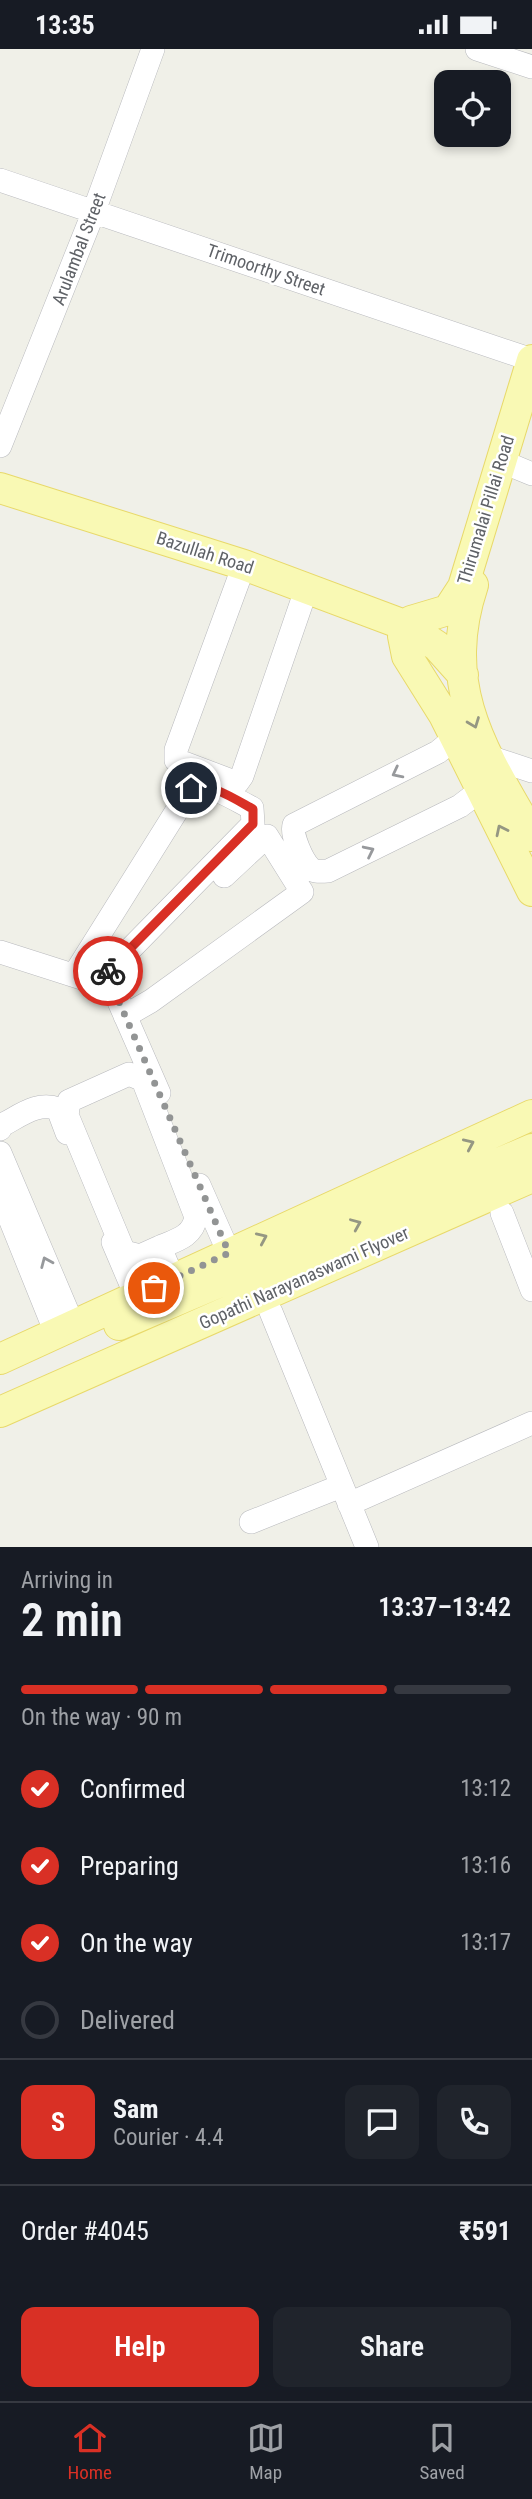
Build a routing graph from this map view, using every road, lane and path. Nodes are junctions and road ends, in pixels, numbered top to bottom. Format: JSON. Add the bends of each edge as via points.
{"nodes":[{"id":1,"x":153,"y":49,"type":"edge"},
{"id":2,"x":477,"y":49,"type":"edge"},
{"id":3,"x":532,"y":67,"type":"edge"},
{"id":4,"x":0,"y":180,"type":"edge"},
{"id":5,"x":94,"y":211,"type":"junction"},
{"id":6,"x":532,"y":360,"type":"edge"},
{"id":7,"x":532,"y":409,"type":"edge"},
{"id":8,"x":0,"y":446,"type":"edge"},
{"id":9,"x":516,"y":467,"type":"edge"},
{"id":10,"x":0,"y":488,"type":"edge"},
{"id":11,"x":244,"y":565,"type":"junction"},
{"id":12,"x":307,"y":587,"type":"junction"},
{"id":13,"x":466,"y":608,"type":"junction"},
{"id":14,"x":407,"y":626,"type":"junction"},
{"id":15,"x":463,"y":675,"type":"junction"},
{"id":16,"x":455,"y":738,"type":"junction"},
{"id":17,"x":486,"y":756,"type":"junction"},
{"id":18,"x":532,"y":771,"type":"edge"},
{"id":19,"x":481,"y":790,"type":"junction"},
{"id":20,"x":532,"y":836,"type":"edge"},
{"id":21,"x":532,"y":891,"type":"edge"},
{"id":22,"x":0,"y":952,"type":"edge"},
{"id":23,"x":74,"y":975,"type":"junction"},
{"id":24,"x":105,"y":985,"type":"junction"},
{"id":25,"x":125,"y":1016,"type":"junction"},
{"id":26,"x":142,"y":1054,"type":"junction"},
{"id":27,"x":532,"y":1115,"type":"edge"},
{"id":28,"x":0,"y":1118,"type":"edge"},
{"id":29,"x":0,"y":1129,"type":"edge"},
{"id":30,"x":532,"y":1149,"type":"edge"},
{"id":31,"x":0,"y":1153,"type":"edge"},
{"id":32,"x":532,"y":1177,"type":"edge"},
{"id":33,"x":508,"y":1192,"type":"edge"},
{"id":34,"x":0,"y":1194,"type":"edge"},
{"id":35,"x":160,"y":1247,"type":"junction"},
{"id":36,"x":229,"y":1253,"type":"junction"},
{"id":37,"x":173,"y":1279,"type":"junction"},
{"id":38,"x":532,"y":1290,"type":"edge"},
{"id":39,"x":136,"y":1296,"type":"junction"},
{"id":40,"x":271,"y":1312,"type":"junction"},
{"id":41,"x":65,"y":1329,"type":"junction"},
{"id":42,"x":0,"y":1359,"type":"edge"},
{"id":43,"x":0,"y":1377,"type":"edge"},
{"id":44,"x":0,"y":1412,"type":"edge"},
{"id":45,"x":532,"y":1423,"type":"edge"},
{"id":46,"x":0,"y":1429,"type":"edge"},
{"id":47,"x":345,"y":1495,"type":"junction"},
{"id":48,"x":251,"y":1522,"type":"dead end"},
{"id":49,"x":367,"y":1547,"type":"edge"}],
"edges":[{"from":1,"to":5,"type":"street","name":"Arulambal Street"},
{"from":2,"to":3,"type":"street"},
{"from":4,"to":5,"type":"street","name":"Trimoorthy Street"},
{"from":5,"to":6,"type":"street","name":"Trimoorthy Street"},
{"from":5,"to":8,"type":"street","name":"Arulambal Street"},
{"from":6,"to":9,"type":"main road","name":"Thirumalai Pillai Road"},
{"from":7,"to":9,"type":"main road"},
{"from":9,"to":13,"type":"main road"},
{"from":9,"to":14,"type":"main road","name":"Thirumalai Pillai Road","via":[[463,587],[448,610]]},
{"from":10,"to":11,"type":"main road","name":"Bazullah Road"},
{"from":11,"to":12,"type":"main road","name":"Bazullah Road"},
{"from":11,"to":12,"type":"street","via":[[176,750],[176,760],[237,783]]},
{"from":12,"to":14,"type":"main road","name":"Bazullah Road"},
{"from":13,"to":14,"type":"main road","via":[[452,626]]},
{"from":13,"to":15,"type":"main road","via":[[460,644]]},
{"from":14,"to":15,"type":"main road","via":[[437,646]]},
{"from":14,"to":16,"type":"main road","via":[[403,636],[407,656]]},
{"from":15,"to":17,"type":"main road","one_way":true,"via":[[465,700]]},
{"from":16,"to":19,"type":"main road"},
{"from":16,"to":19,"type":"street","one_way":true,"via":[[438,752],[294,825],[294,839],[310,869],[328,871],[460,806]]},
{"from":17,"to":18,"type":"street"},
{"from":17,"to":20,"type":"main road"},
{"from":21,"to":19,"type":"main road","one_way":true},
{"from":22,"to":23,"type":"street"},
{"from":23,"to":24,"type":"street"},
{"from":23,"to":24,"type":"street","via":[[191,788],[205,785],[253,809],[253,824]]},
{"from":24,"to":25,"type":"street"},
{"from":24,"to":25,"type":"street","via":[[269,836],[301,894]]},
{"from":25,"to":26,"type":"street"},
{"from":26,"to":28,"type":"street"},
{"from":26,"to":36,"type":"street"},
{"from":36,"to":27,"type":"main road","one_way":true},
{"from":29,"to":39,"type":"street","via":[[40,1105],[58,1109]]},
{"from":30,"to":33,"type":"main road","name":"Gopathi Narayanaswami Flyover"},
{"from":41,"to":31,"type":"street","one_way":true},
{"from":32,"to":33,"type":"main road","name":"Gopathi Narayanaswami Flyover"},
{"from":33,"to":38,"type":"street"},
{"from":33,"to":40,"type":"main road"},
{"from":43,"to":33,"type":"main road","name":"Gopathi Narayanaswami Flyover","one_way":true},
{"from":33,"to":44,"type":"main road","name":"Gopathi Narayanaswami Flyover"},
{"from":34,"to":41,"type":"street"},
{"from":35,"to":35,"type":"street","via":[[140,1256],[124,1252],[67,1115],[69,1101],[129,1074],[143,1080],[196,1217],[188,1235]]},
{"from":35,"to":37,"type":"street"},
{"from":36,"to":37,"type":"main road"},
{"from":37,"to":39,"type":"main road"},
{"from":39,"to":41,"type":"main road"},
{"from":40,"to":46,"type":"main road"},
{"from":40,"to":47,"type":"street"},
{"from":41,"to":42,"type":"main road"},
{"from":45,"to":47,"type":"street"},
{"from":47,"to":48,"type":"street"},
{"from":47,"to":49,"type":"street"}]}
